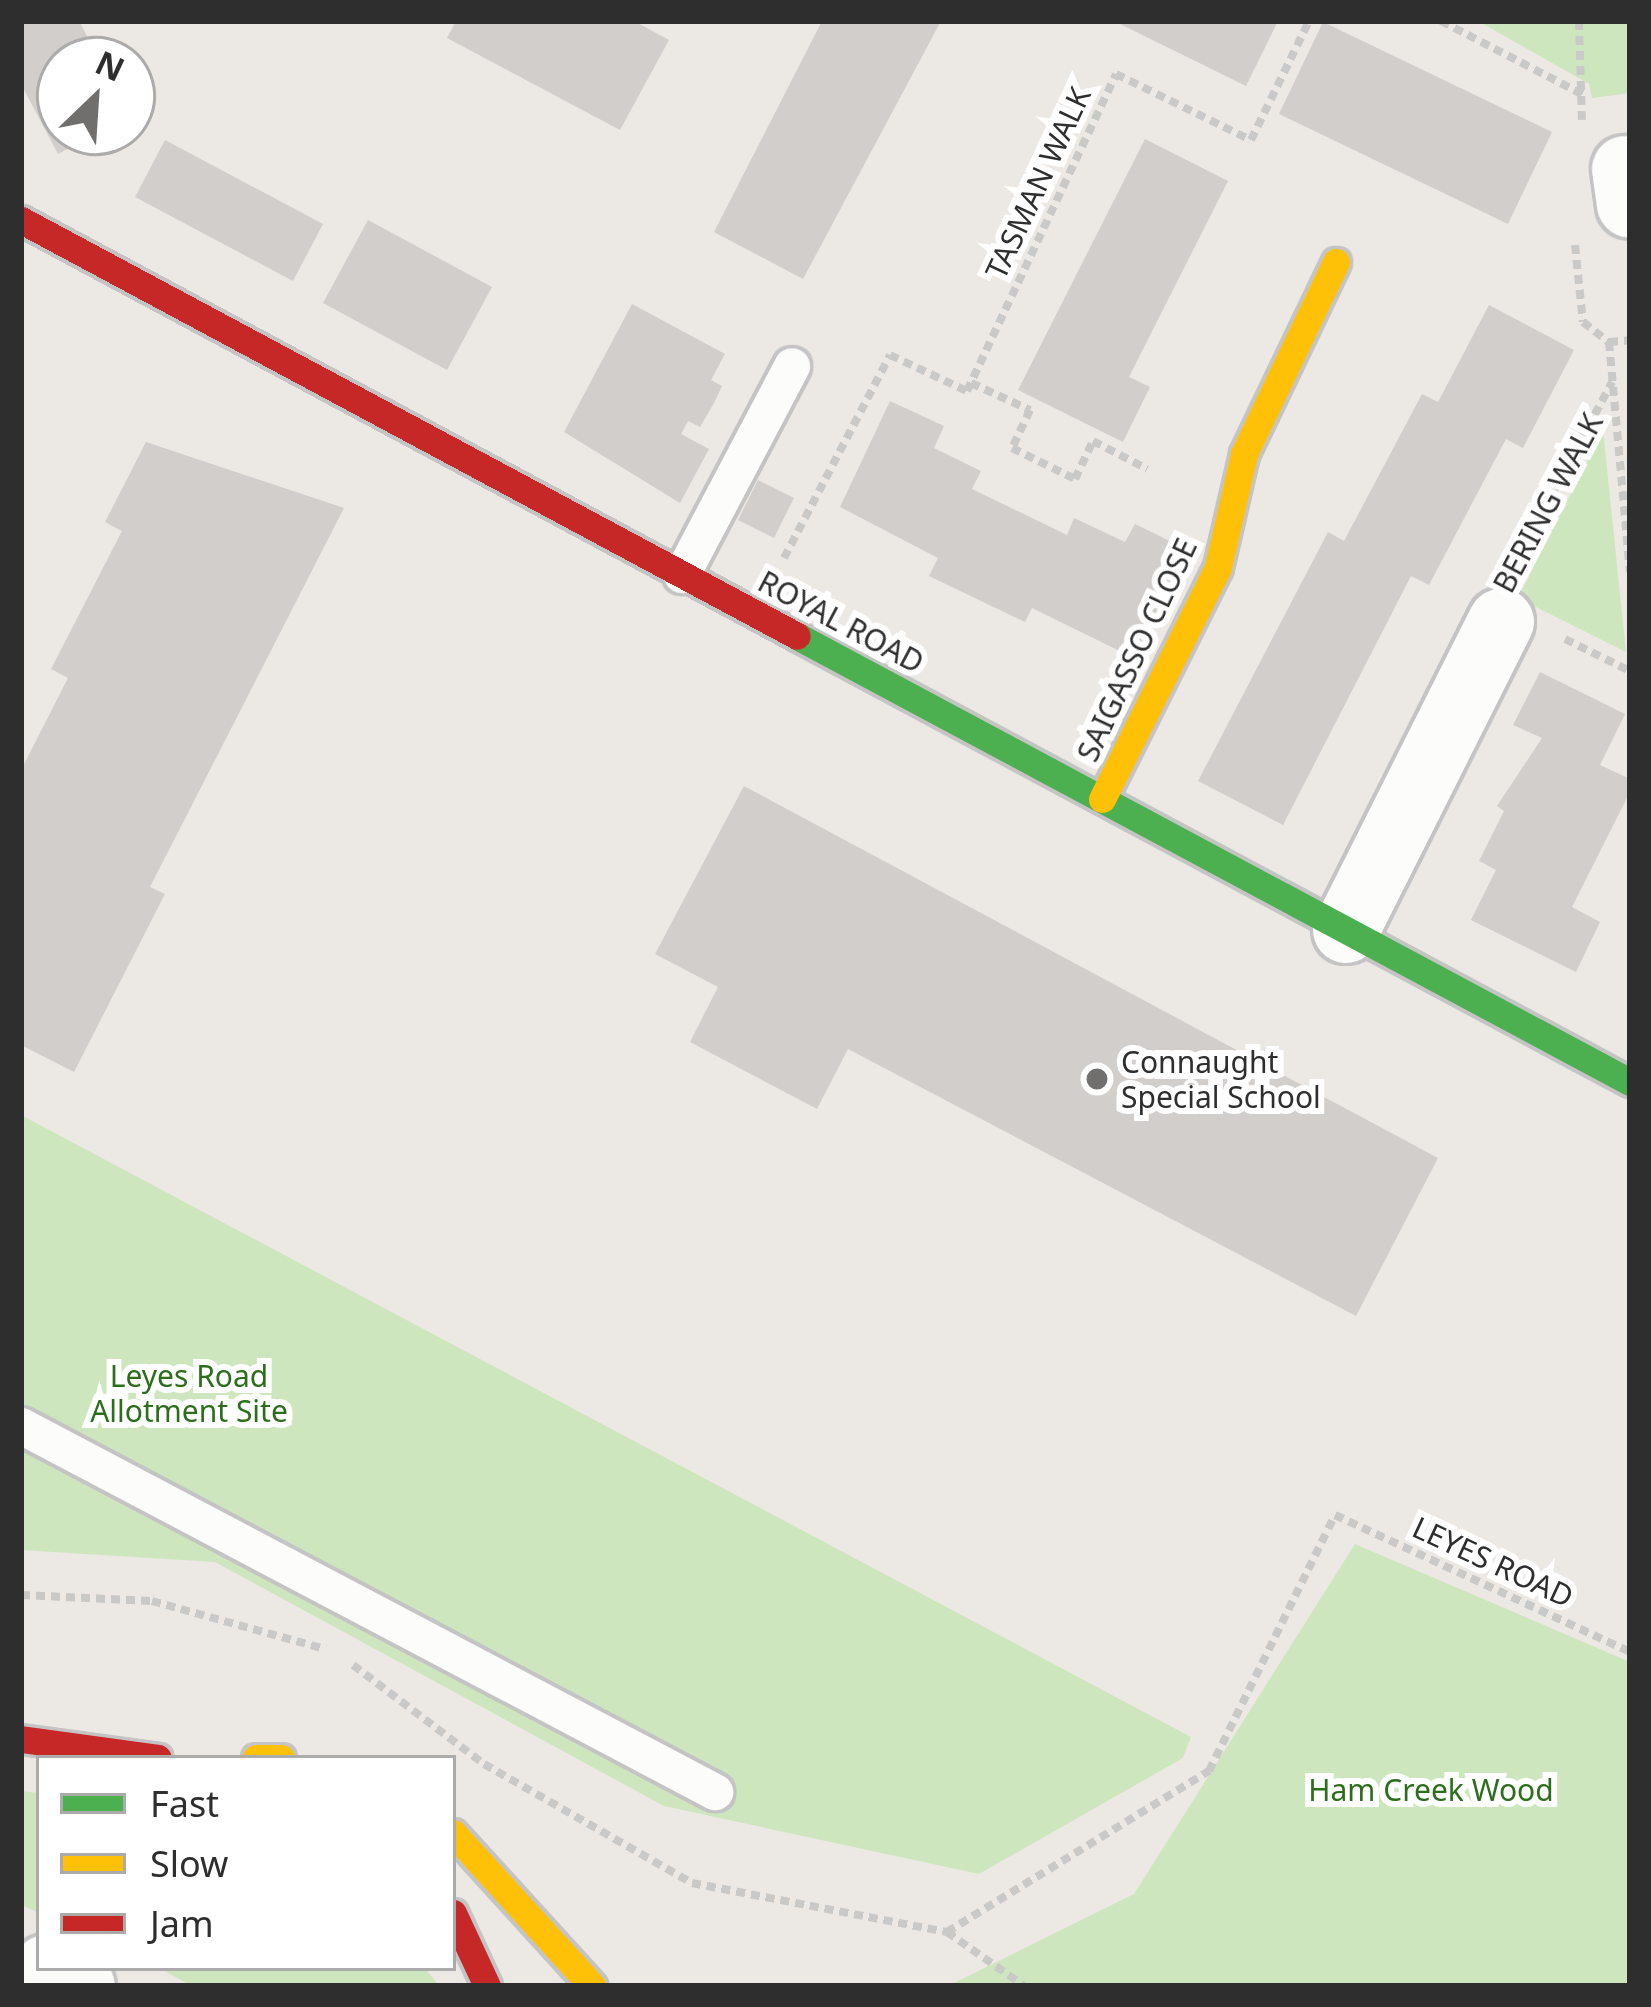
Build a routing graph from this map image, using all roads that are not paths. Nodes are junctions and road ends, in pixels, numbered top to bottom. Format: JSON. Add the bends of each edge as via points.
{"nodes":[{"id":1,"x":21,"y":220,"type":"edge"},
{"id":2,"x":1336,"y":262,"type":"dead end"},
{"id":3,"x":792,"y":366,"type":"dead end"},
{"id":4,"x":682,"y":574,"type":"junction"},
{"id":5,"x":1503,"y":603,"type":"road end"},
{"id":6,"x":1102,"y":800,"type":"junction"},
{"id":7,"x":1346,"y":930,"type":"junction"},
{"id":8,"x":1630,"y":1082,"type":"edge"},
{"id":9,"x":21,"y":1426,"type":"edge"},
{"id":10,"x":21,"y":1739,"type":"edge"},
{"id":11,"x":136,"y":1755,"type":"edge"},
{"id":12,"x":715,"y":1792,"type":"dead end"},
{"id":13,"x":456,"y":1836,"type":"edge"},
{"id":14,"x":456,"y":1919,"type":"edge"},
{"id":15,"x":52,"y":1971,"type":"edge"},
{"id":16,"x":82,"y":1986,"type":"edge"},
{"id":17,"x":487,"y":1986,"type":"edge"},
{"id":18,"x":592,"y":1986,"type":"edge"}],
"edges":[{"from":1,"to":4,"type":"street","name":"ROYAL ROAD"},
{"from":2,"to":6,"type":"street","name":"SAIGASSO CLOSE","via":[[1244,454],[1218,567]]},
{"from":3,"to":4,"type":"lane"},
{"from":4,"to":6,"type":"street","name":"ROYAL ROAD"},
{"from":5,"to":7,"type":"street","name":"BERING WALK"},
{"from":6,"to":7,"type":"street","name":"ROYAL ROAD"},
{"from":7,"to":8,"type":"street","name":"ROYAL ROAD"},
{"from":9,"to":12,"type":"lane"},
{"from":10,"to":11,"type":"street"},
{"from":13,"to":18,"type":"street"},
{"from":14,"to":17,"type":"street"},
{"from":15,"to":16,"type":"street"}]}
